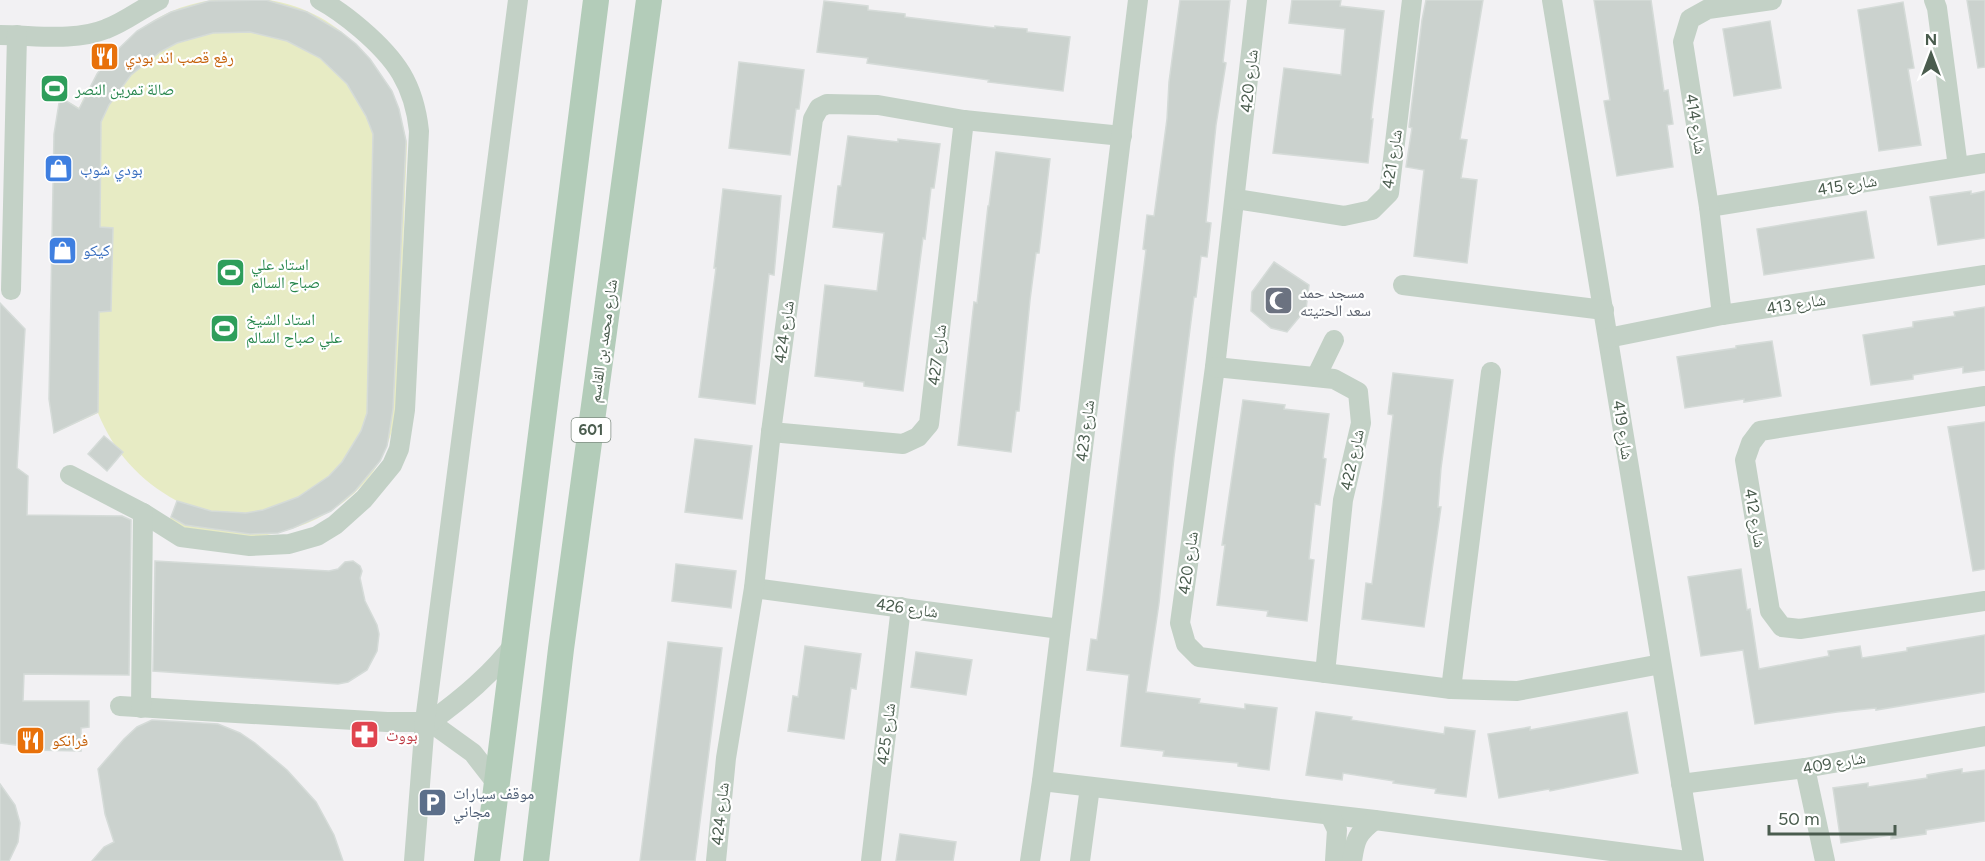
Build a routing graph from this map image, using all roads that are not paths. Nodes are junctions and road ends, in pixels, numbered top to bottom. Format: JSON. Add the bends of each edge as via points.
{"nodes":[{"id":1,"x":159,"y":0,"type":"edge"},
{"id":2,"x":320,"y":0,"type":"edge"},
{"id":3,"x":518,"y":0,"type":"edge"},
{"id":4,"x":596,"y":0,"type":"edge"},
{"id":5,"x":649,"y":0,"type":"edge"},
{"id":6,"x":1138,"y":0,"type":"edge"},
{"id":7,"x":1257,"y":0,"type":"edge"},
{"id":8,"x":1412,"y":0,"type":"edge"},
{"id":9,"x":1551,"y":0,"type":"edge"},
{"id":10,"x":1772,"y":0,"type":"edge"},
{"id":11,"x":1934,"y":0,"type":"edge"},
{"id":12,"x":8,"y":35,"type":"edge"},
{"id":13,"x":964,"y":120,"type":"junction"},
{"id":14,"x":1122,"y":136,"type":"junction"},
{"id":15,"x":1985,"y":163,"type":"edge"},
{"id":16,"x":1958,"y":167,"type":"junction"},
{"id":17,"x":1236,"y":199,"type":"junction"},
{"id":18,"x":1709,"y":207,"type":"junction"},
{"id":19,"x":6,"y":270,"type":"edge"},
{"id":20,"x":1985,"y":275,"type":"edge"},
{"id":21,"x":1402,"y":285,"type":"dead end"},
{"id":22,"x":11,"y":290,"type":"dead end"},
{"id":23,"x":1604,"y":310,"type":"junction"},
{"id":24,"x":1722,"y":315,"type":"junction"},
{"id":25,"x":1608,"y":338,"type":"junction"},
{"id":26,"x":1215,"y":367,"type":"junction"},
{"id":27,"x":1491,"y":372,"type":"dead end"},
{"id":28,"x":1985,"y":396,"type":"edge"},
{"id":29,"x":771,"y":432,"type":"junction"},
{"id":30,"x":70,"y":475,"type":"dead end"},
{"id":31,"x":142,"y":513,"type":"junction"},
{"id":32,"x":754,"y":588,"type":"junction"},
{"id":33,"x":1985,"y":601,"type":"edge"},
{"id":34,"x":901,"y":607,"type":"junction"},
{"id":35,"x":1060,"y":629,"type":"junction"},
{"id":36,"x":516,"y":642,"type":"junction"},
{"id":37,"x":1661,"y":664,"type":"junction"},
{"id":38,"x":1325,"y":673,"type":"junction"},
{"id":39,"x":1451,"y":689,"type":"junction"},
{"id":40,"x":120,"y":706,"type":"dead end"},
{"id":41,"x":141,"y":708,"type":"junction"},
{"id":42,"x":428,"y":722,"type":"junction"},
{"id":43,"x":1985,"y":736,"type":"edge"},
{"id":44,"x":1805,"y":768,"type":"junction"},
{"id":45,"x":1042,"y":781,"type":"junction"},
{"id":46,"x":497,"y":784,"type":"junction"},
{"id":47,"x":1681,"y":784,"type":"junction"},
{"id":48,"x":1090,"y":787,"type":"junction"},
{"id":49,"x":1330,"y":815,"type":"junction"},
{"id":50,"x":1375,"y":820,"type":"junction"},
{"id":51,"x":1646,"y":858,"type":"edge"},
{"id":52,"x":414,"y":861,"type":"edge"},
{"id":53,"x":487,"y":861,"type":"edge"},
{"id":54,"x":536,"y":861,"type":"edge"},
{"id":55,"x":716,"y":861,"type":"edge"},
{"id":56,"x":871,"y":861,"type":"edge"},
{"id":57,"x":1030,"y":861,"type":"edge"},
{"id":58,"x":1080,"y":861,"type":"edge"},
{"id":59,"x":1335,"y":861,"type":"edge"},
{"id":60,"x":1352,"y":861,"type":"edge"},
{"id":61,"x":1687,"y":861,"type":"edge"},
{"id":62,"x":1694,"y":861,"type":"edge"},
{"id":63,"x":1825,"y":861,"type":"edge"}],
"edges":[{"from":1,"to":12,"type":"street","via":[[92,34]]},
{"from":2,"to":31,"type":"street","via":[[338,10],[388,53],[410,89],[417,117],[405,410],[399,449],[392,465],[352,511],[316,536],[289,544],[250,546],[181,537]]},
{"from":3,"to":42,"type":"street"},
{"from":4,"to":36,"type":"main road"},
{"from":5,"to":54,"type":"main road","name":"شارع محمد بن القاسم","number":"601","via":[[562,637]]},
{"from":6,"to":14,"type":"street","name":"شارع 423"},
{"from":7,"to":17,"type":"street","name":"شارع 420"},
{"from":8,"to":17,"type":"street","name":"شارع 421","via":[[1389,193],[1372,210],[1344,216]]},
{"from":9,"to":23,"type":"street","name":"شارع 419"},
{"from":10,"to":18,"type":"street","name":"شارع 414","via":[[1708,9],[1690,19],[1683,42]]},
{"from":11,"to":16,"type":"street"},
{"from":12,"to":19,"type":"street"},
{"from":13,"to":14,"type":"street","name":"شارع 424"},
{"from":13,"to":29,"type":"street","name":"شارع 427","via":[[929,424],[918,437],[903,444]]},
{"from":13,"to":29,"type":"street","name":"شارع 424","via":[[878,105],[827,104],[819,108],[813,119]]},
{"from":14,"to":35,"type":"street","name":"شارع 423"},
{"from":15,"to":16,"type":"street","name":"شارع 415"},
{"from":16,"to":18,"type":"street","name":"شارع 415"},
{"from":17,"to":26,"type":"street","name":"شارع 420"},
{"from":18,"to":24,"type":"street","name":"شارع 414"},
{"from":19,"to":22,"type":"street"},
{"from":20,"to":24,"type":"street","name":"شارع 413"},
{"from":21,"to":23,"type":"street"},
{"from":23,"to":25,"type":"street","name":"شارع 419"},
{"from":24,"to":25,"type":"street","name":"شارع 413"},
{"from":25,"to":37,"type":"street","name":"شارع 419"},
{"from":26,"to":38,"type":"street","name":"شارع 420","via":[[1180,623],[1186,644],[1199,657]]},
{"from":26,"to":38,"type":"street","name":"شارع 422","via":[[1325,378],[1358,392],[1361,423],[1343,500]]},
{"from":27,"to":39,"type":"street"},
{"from":28,"to":33,"type":"street","name":"شارع 412","via":[[1760,431],[1745,460],[1770,611],[1782,627],[1800,629]]},
{"from":29,"to":32,"type":"street","name":"شارع 424"},
{"from":30,"to":31,"type":"street"},
{"from":31,"to":41,"type":"street"},
{"from":32,"to":34,"type":"street","name":"شارع 426"},
{"from":32,"to":55,"type":"street","name":"شارع 424","via":[[726,758]]},
{"from":34,"to":35,"type":"street","name":"شارع 426"},
{"from":34,"to":56,"type":"street","name":"شارع 425"},
{"from":35,"to":45,"type":"street","name":"شارع 423"},
{"from":36,"to":42,"type":"street","via":[[483,680]]},
{"from":36,"to":46,"type":"main road"},
{"from":37,"to":39,"type":"street","name":"شارع 420","via":[[1516,691]]},
{"from":37,"to":47,"type":"street","name":"شارع 419"},
{"from":38,"to":39,"type":"street","name":"شارع 420"},
{"from":40,"to":41,"type":"street"},
{"from":41,"to":42,"type":"street"},
{"from":42,"to":46,"type":"street","via":[[473,753]]},
{"from":42,"to":52,"type":"street"},
{"from":43,"to":44,"type":"street","name":"شارع 409"},
{"from":44,"to":47,"type":"street","name":"شارع 409"},
{"from":44,"to":63,"type":"street"},
{"from":45,"to":48,"type":"street"},
{"from":45,"to":57,"type":"street","name":"شارع 423"},
{"from":46,"to":53,"type":"main road"},
{"from":47,"to":62,"type":"street","name":"شارع 419"},
{"from":48,"to":49,"type":"street"},
{"from":48,"to":58,"type":"street"},
{"from":49,"to":50,"type":"street"},
{"from":49,"to":59,"type":"street","via":[[1337,830]]},
{"from":50,"to":51,"type":"street"},
{"from":50,"to":60,"type":"street","via":[[1355,841]]},
{"from":51,"to":61,"type":"street"}]}
